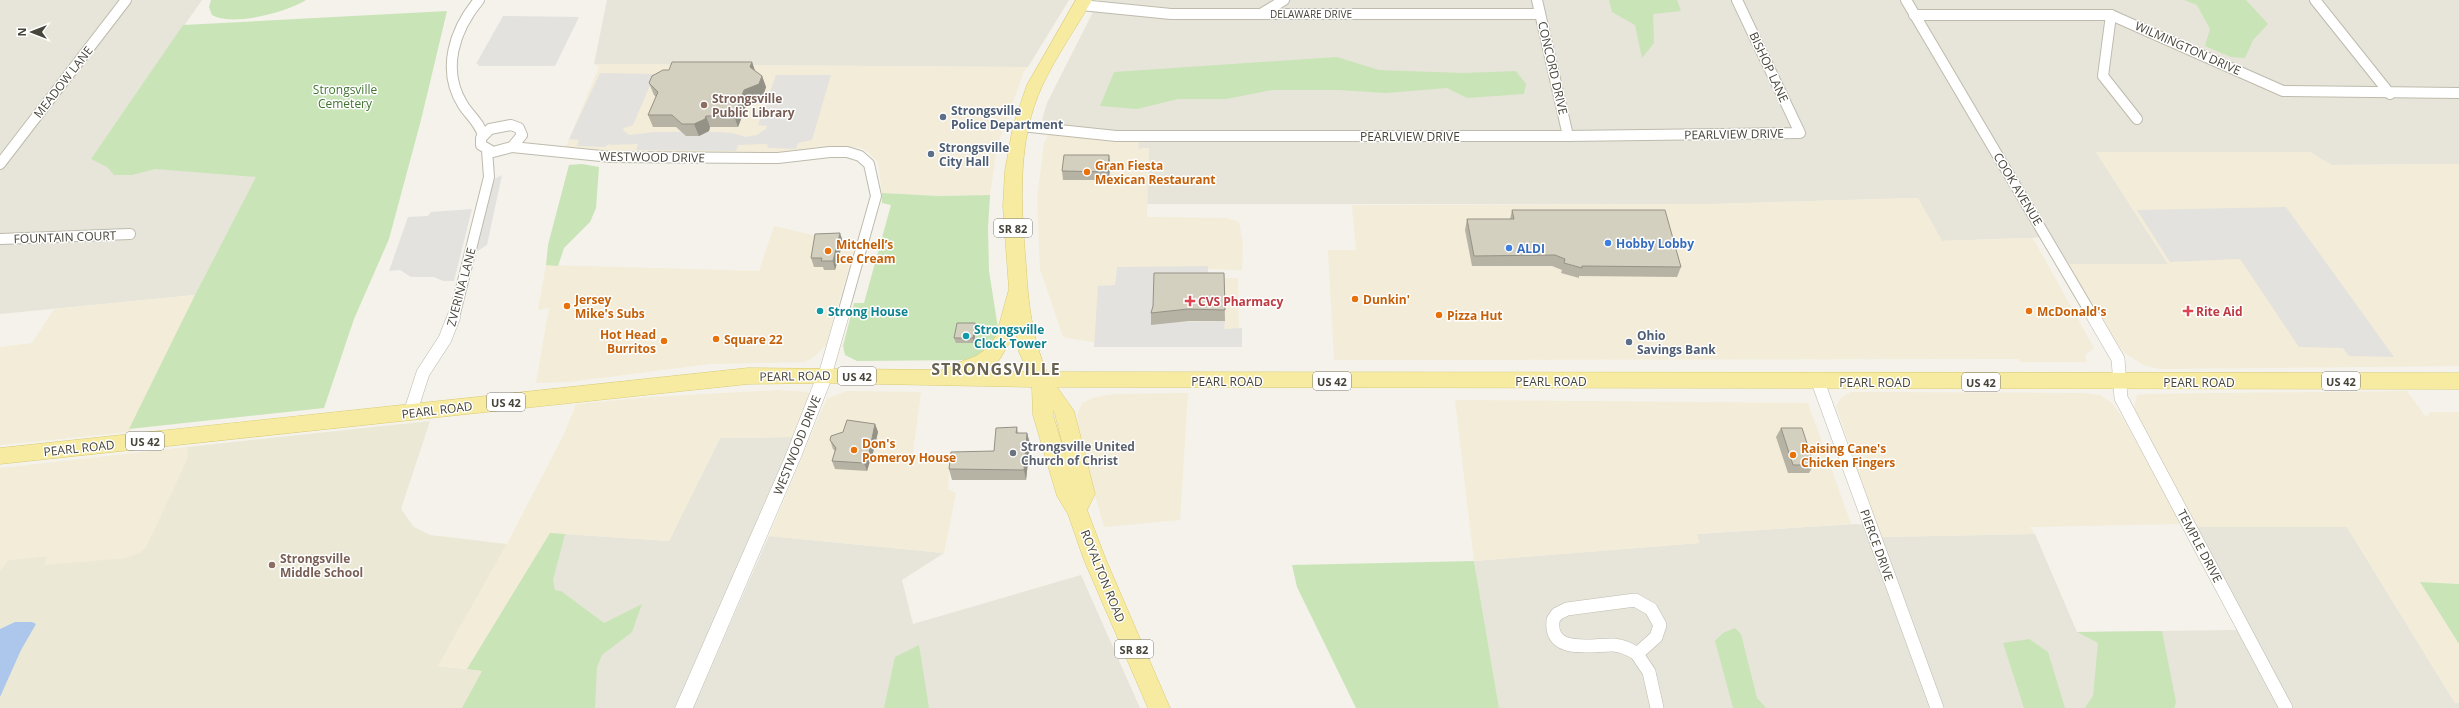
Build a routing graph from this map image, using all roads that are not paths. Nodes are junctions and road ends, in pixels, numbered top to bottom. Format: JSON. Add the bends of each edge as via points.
{"nodes":[{"id":1,"x":126,"y":0,"type":"edge"},
{"id":2,"x":480,"y":0,"type":"edge"},
{"id":3,"x":1284,"y":0,"type":"edge"},
{"id":4,"x":1537,"y":0,"type":"edge"},
{"id":5,"x":1737,"y":0,"type":"edge"},
{"id":6,"x":1906,"y":0,"type":"edge"},
{"id":7,"x":2315,"y":0,"type":"edge"},
{"id":8,"x":1083,"y":2,"type":"edge"},
{"id":9,"x":1261,"y":14,"type":"junction"},
{"id":10,"x":1540,"y":14,"type":"junction"},
{"id":11,"x":1914,"y":15,"type":"junction"},
{"id":12,"x":2110,"y":16,"type":"junction"},
{"id":13,"x":2459,"y":93,"type":"edge"},
{"id":14,"x":2390,"y":94,"type":"junction"},
{"id":15,"x":475,"y":118,"type":"junction"},
{"id":16,"x":2137,"y":119,"type":"dead end"},
{"id":17,"x":504,"y":125,"type":"junction"},
{"id":18,"x":1021,"y":126,"type":"junction"},
{"id":19,"x":1800,"y":133,"type":"joint"},
{"id":20,"x":483,"y":136,"type":"junction"},
{"id":21,"x":521,"y":136,"type":"junction"},
{"id":22,"x":1568,"y":136,"type":"junction"},
{"id":23,"x":509,"y":148,"type":"junction"},
{"id":24,"x":487,"y":150,"type":"junction"},
{"id":25,"x":546,"y":150,"type":"junction"},
{"id":26,"x":0,"y":164,"type":"edge"},
{"id":27,"x":489,"y":177,"type":"junction"},
{"id":28,"x":130,"y":234,"type":"dead end"},
{"id":29,"x":0,"y":239,"type":"edge"},
{"id":30,"x":1018,"y":285,"type":"junction"},
{"id":31,"x":825,"y":375,"type":"junction"},
{"id":32,"x":931,"y":378,"type":"junction"},
{"id":33,"x":1041,"y":380,"type":"junction"},
{"id":34,"x":2459,"y":381,"type":"edge"},
{"id":35,"x":1818,"y":382,"type":"junction"},
{"id":36,"x":2119,"y":382,"type":"junction"},
{"id":37,"x":410,"y":413,"type":"junction"},
{"id":38,"x":0,"y":456,"type":"edge"},
{"id":39,"x":1637,"y":654,"type":"junction"},
{"id":40,"x":684,"y":708,"type":"edge"},
{"id":41,"x":1159,"y":708,"type":"edge"},
{"id":42,"x":1657,"y":708,"type":"edge"},
{"id":43,"x":1938,"y":708,"type":"edge"},
{"id":44,"x":2286,"y":708,"type":"edge"}],
"edges":[{"from":1,"to":26,"type":"street","name":"MEADOW LANE"},
{"from":2,"to":15,"type":"street","via":[[467,15],[457,33],[451,66],[455,91]]},
{"from":3,"to":9,"type":"street"},
{"from":4,"to":10,"type":"street","name":"CONCORD DRIVE"},
{"from":5,"to":19,"type":"street","name":"BISHOP LANE"},
{"from":6,"to":11,"type":"street","name":"COOK AVENUE"},
{"from":7,"to":14,"type":"street"},
{"from":8,"to":9,"type":"street","name":"DELAWARE DRIVE","via":[[1170,14]]},
{"from":8,"to":18,"type":"main road","name":"ROYALTON ROAD","number":"SR 82","via":[[1035,85]]},
{"from":9,"to":10,"type":"street","name":"DELAWARE DRIVE"},
{"from":10,"to":22,"type":"street","name":"CONCORD DRIVE"},
{"from":11,"to":12,"type":"street","name":"WILMINGTON DRIVE"},
{"from":11,"to":36,"type":"street","name":"COOK AVENUE","via":[[2118,359]]},
{"from":12,"to":14,"type":"street","name":"WILMINGTON DRIVE","via":[[2133,23],[2283,91]]},
{"from":12,"to":16,"type":"street","via":[[2103,76]]},
{"from":13,"to":14,"type":"street","name":"WILMINGTON DRIVE"},
{"from":15,"to":17,"type":"street"},
{"from":15,"to":20,"type":"street"},
{"from":17,"to":20,"type":"street","via":[[490,129]]},
{"from":17,"to":21,"type":"street","name":"WESTWOOD DRIVE","via":[[519,128]]},
{"from":18,"to":22,"type":"street","name":"PEARLVIEW DRIVE","via":[[1116,136]]},
{"from":18,"to":30,"type":"main road","name":"ROYALTON ROAD","number":"SR 82","via":[[1012,188]]},
{"from":19,"to":22,"type":"street","name":"PEARLVIEW DRIVE"},
{"from":20,"to":24,"type":"street","name":"ZVERINA LANE","via":[[481,146]]},
{"from":21,"to":23,"type":"street","name":"ZVERINA LANE"},
{"from":21,"to":25,"type":"street","name":"WESTWOOD DRIVE"},
{"from":23,"to":24,"type":"street","name":"WESTWOOD DRIVE"},
{"from":23,"to":25,"type":"street","name":"WESTWOOD DRIVE"},
{"from":23,"to":27,"type":"street","name":"ZVERINA LANE"},
{"from":24,"to":27,"type":"street","name":"ZVERINA LANE"},
{"from":25,"to":31,"type":"street","name":"WESTWOOD DRIVE","via":[[594,157],[707,158],[778,158],[838,151],[865,159],[872,172],[876,196]]},
{"from":27,"to":37,"type":"street","name":"ZVERINA LANE","via":[[453,320],[445,339],[423,374]]},
{"from":28,"to":29,"type":"street","name":"FOUNTAIN COURT"},
{"from":30,"to":32,"type":"main road","via":[[999,350],[977,366]]},
{"from":30,"to":33,"type":"main road","name":"ROYALTON ROAD","number":"SR 82","via":[[1028,352]]},
{"from":31,"to":32,"type":"main road","name":"PEARL ROAD","number":"US 42"},
{"from":31,"to":37,"type":"main road","name":"PEARL ROAD","number":"US 42","via":[[748,376],[676,382]]},
{"from":31,"to":40,"type":"street","name":"WESTWOOD DRIVE"},
{"from":32,"to":33,"type":"main road","name":"PEARL ROAD","number":"US 42"},
{"from":33,"to":35,"type":"main road","name":"PEARL ROAD","number":"US 42"},
{"from":33,"to":41,"type":"main road","name":"ROYALTON ROAD","number":"SR 82","via":[[1042,415],[1067,496],[1078,510],[1095,560]]},
{"from":34,"to":36,"type":"main road","name":"PEARL ROAD","number":"US 42"},
{"from":35,"to":36,"type":"main road","name":"PEARL ROAD","number":"US 42"},
{"from":35,"to":43,"type":"street","name":"PIERCE DRIVE"},
{"from":36,"to":44,"type":"street","name":"TEMPLE DRIVE","via":[[2121,398]]},
{"from":37,"to":38,"type":"main road","name":"PEARL ROAD","number":"US 42"},
{"from":39,"to":39,"type":"street","via":[[1613,645],[1567,645],[1556,636],[1552,626],[1554,619],[1558,613],[1567,609],[1635,600],[1643,603],[1658,616],[1660,630],[1656,638]]},
{"from":39,"to":42,"type":"street","via":[[1649,671]]}]}
